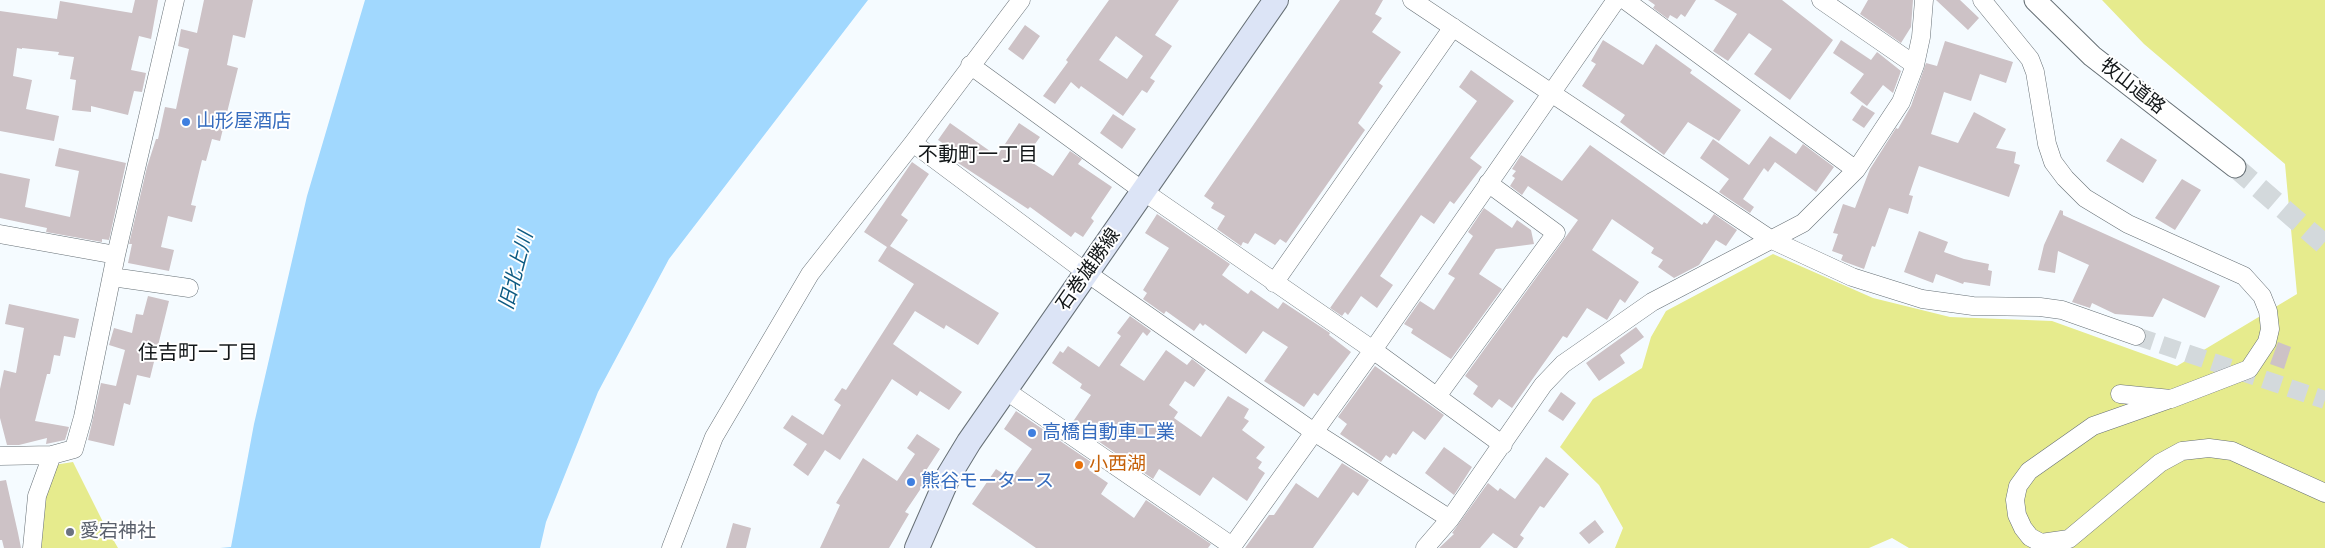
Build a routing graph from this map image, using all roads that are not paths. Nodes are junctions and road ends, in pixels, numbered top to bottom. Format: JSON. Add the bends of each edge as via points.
{"nodes":[{"id":1,"x":175,"y":0,"type":"edge"},
{"id":2,"x":1021,"y":0,"type":"edge"},
{"id":3,"x":1276,"y":0,"type":"edge"},
{"id":4,"x":1412,"y":0,"type":"edge"},
{"id":5,"x":1616,"y":0,"type":"edge"},
{"id":6,"x":1625,"y":0,"type":"edge"},
{"id":7,"x":1821,"y":0,"type":"edge"},
{"id":8,"x":1924,"y":0,"type":"edge"},
{"id":9,"x":1982,"y":0,"type":"edge"},
{"id":10,"x":2035,"y":0,"type":"edge"},
{"id":11,"x":1453,"y":28,"type":"junction"},
{"id":12,"x":970,"y":65,"type":"junction"},
{"id":13,"x":1915,"y":65,"type":"junction"},
{"id":14,"x":1550,"y":92,"type":"junction"},
{"id":15,"x":913,"y":143,"type":"junction"},
{"id":16,"x":2235,"y":167,"type":"tunnel mouth"},
{"id":17,"x":1856,"y":170,"type":"junction"},
{"id":18,"x":1488,"y":183,"type":"junction"},
{"id":19,"x":1144,"y":191,"type":"junction"},
{"id":20,"x":0,"y":234,"type":"edge"},
{"id":21,"x":1770,"y":239,"type":"junction"},
{"id":22,"x":116,"y":255,"type":"junction"},
{"id":23,"x":1086,"y":273,"type":"junction"},
{"id":24,"x":112,"y":277,"type":"junction"},
{"id":25,"x":1274,"y":283,"type":"junction"},
{"id":26,"x":189,"y":288,"type":"dead end"},
{"id":27,"x":2136,"y":336,"type":"tunnel mouth"},
{"id":28,"x":1373,"y":350,"type":"junction"},
{"id":29,"x":1005,"y":390,"type":"junction"},
{"id":30,"x":2120,"y":394,"type":"dead end"},
{"id":31,"x":1438,"y":395,"type":"junction"},
{"id":32,"x":2171,"y":399,"type":"junction"},
{"id":33,"x":1314,"y":432,"type":"junction"},
{"id":34,"x":1503,"y":444,"type":"junction"},
{"id":35,"x":52,"y":455,"type":"junction"},
{"id":36,"x":0,"y":456,"type":"edge"},
{"id":37,"x":2325,"y":493,"type":"edge"},
{"id":38,"x":1450,"y":519,"type":"junction"},
{"id":39,"x":1231,"y":547,"type":"edge"},
{"id":40,"x":32,"y":548,"type":"edge"},
{"id":41,"x":671,"y":548,"type":"edge"},
{"id":42,"x":917,"y":548,"type":"edge"},
{"id":43,"x":1425,"y":548,"type":"edge"}],
"edges":[{"from":1,"to":22,"type":"street"},
{"from":2,"to":12,"type":"street"},
{"from":3,"to":19,"type":"main road","name":"石巻雄勝線"},
{"from":4,"to":11,"type":"street"},
{"from":5,"to":14,"type":"street"},
{"from":6,"to":17,"type":"street"},
{"from":7,"to":13,"type":"street"},
{"from":8,"to":13,"type":"street","via":[[1922,37]]},
{"from":9,"to":32,"type":"street","via":[[2030,59],[2047,144],[2053,162],[2065,178],[2085,198],[2128,224],[2244,276],[2262,296],[2270,329],[2267,342],[2249,369]]},
{"from":10,"to":16,"type":"street","name":"牧山道路","via":[[2092,56]]},
{"from":11,"to":14,"type":"street"},
{"from":11,"to":25,"type":"street"},
{"from":12,"to":15,"type":"street"},
{"from":12,"to":19,"type":"street"},
{"from":13,"to":17,"type":"street","via":[[1901,102]]},
{"from":14,"to":18,"type":"street"},
{"from":14,"to":21,"type":"street"},
{"from":15,"to":23,"type":"street"},
{"from":15,"to":41,"type":"street","via":[[810,274],[714,437]]},
{"from":17,"to":21,"type":"street","via":[[1804,223]]},
{"from":18,"to":28,"type":"street"},
{"from":18,"to":31,"type":"street","via":[[1556,233]]},
{"from":19,"to":23,"type":"main road","name":"石巻雄勝線"},
{"from":19,"to":25,"type":"street"},
{"from":20,"to":22,"type":"street"},
{"from":21,"to":27,"type":"street","via":[[1852,277],[1922,299],[1973,306],[2062,310]]},
{"from":21,"to":34,"type":"street","via":[[1652,302],[1563,364],[1543,385]]},
{"from":22,"to":24,"type":"street"},
{"from":23,"to":29,"type":"main road","name":"石巻雄勝線"},
{"from":23,"to":33,"type":"street"},
{"from":24,"to":26,"type":"street"},
{"from":24,"to":35,"type":"street","via":[[74,449]]},
{"from":25,"to":28,"type":"street"},
{"from":28,"to":31,"type":"street"},
{"from":28,"to":33,"type":"street"},
{"from":29,"to":39,"type":"street"},
{"from":29,"to":42,"type":"main road","name":"石巻雄勝線","via":[[950,475]]},
{"from":30,"to":32,"type":"street"},
{"from":31,"to":34,"type":"street"},
{"from":32,"to":37,"type":"street","via":[[2093,426],[2029,471],[2018,486],[2015,500],[2022,528],[2030,537],[2041,543],[2069,539],[2160,463],[2182,450],[2209,448],[2232,451]]},
{"from":33,"to":38,"type":"street"},
{"from":33,"to":39,"type":"street"},
{"from":34,"to":38,"type":"street"},
{"from":35,"to":36,"type":"street"},
{"from":35,"to":40,"type":"street","via":[[37,496]]},
{"from":38,"to":43,"type":"street"}]}
